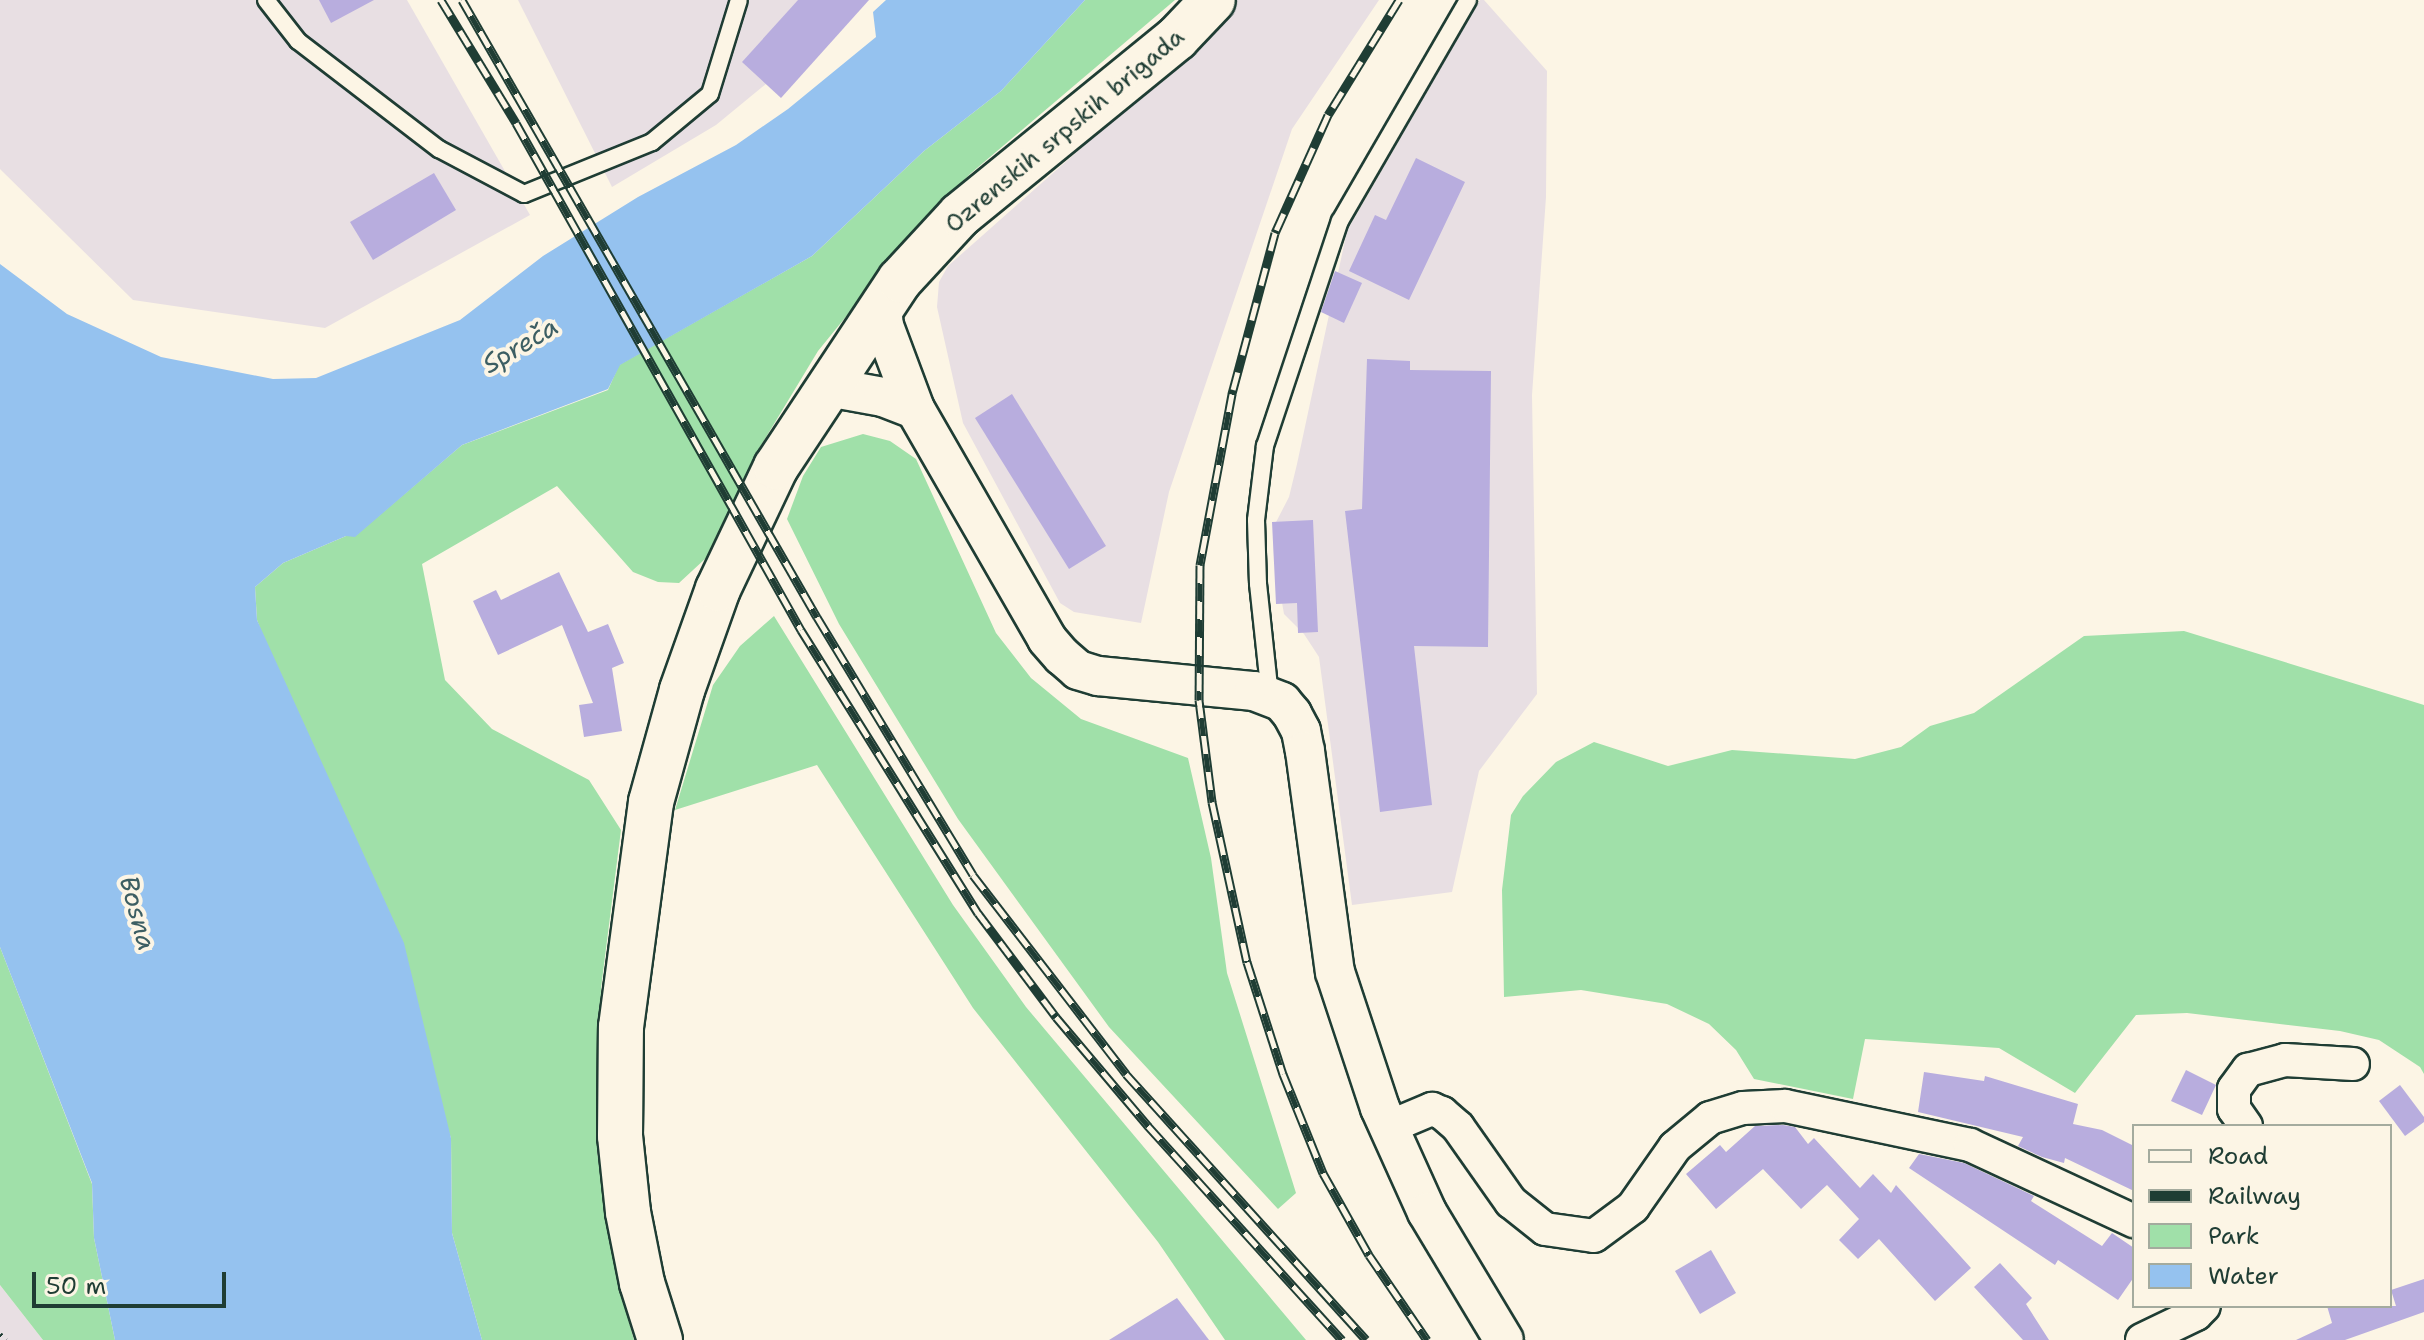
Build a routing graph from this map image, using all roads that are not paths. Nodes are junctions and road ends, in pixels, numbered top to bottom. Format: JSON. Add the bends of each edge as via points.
{"nodes":[{"id":1,"x":266,"y":0,"type":"edge"},
{"id":2,"x":739,"y":0,"type":"edge"},
{"id":3,"x":1213,"y":0,"type":"edge"},
{"id":4,"x":1468,"y":0,"type":"edge"},
{"id":5,"x":882,"y":305,"type":"junction"},
{"id":6,"x":828,"y":387,"type":"junction"},
{"id":7,"x":915,"y":409,"type":"junction"},
{"id":8,"x":1270,"y":696,"type":"junction"},
{"id":9,"x":2353,"y":1064,"type":"dead end"},
{"id":10,"x":2245,"y":1124,"type":"edge"},
{"id":11,"x":1389,"y":1127,"type":"junction"},
{"id":12,"x":2132,"y":1220,"type":"edge"},
{"id":13,"x":2206,"y":1308,"type":"edge"},
{"id":14,"x":660,"y":1340,"type":"edge"},
{"id":15,"x":1504,"y":1340,"type":"edge"},
{"id":16,"x":2142,"y":1340,"type":"edge"}],
"edges":[{"from":1,"to":2,"type":"lane","via":[[298,41],[439,149],[524,194],[652,142],[710,94]]},
{"from":3,"to":5,"type":"main road","name":"Ozrenskih srpskih brigada","via":[[1177,38],[960,215]]},
{"from":4,"to":8,"type":"lane","via":[[1340,221],[1265,446],[1256,520]]},
{"from":5,"to":6,"type":"main road","name":"Ozrenskih srpskih brigada"},
{"from":5,"to":7,"type":"street","via":[[884,326]]},
{"from":6,"to":7,"type":"street"},
{"from":6,"to":14,"type":"main road","name":"Ozrenskih srpskih brigada","via":[[776,467],[718,589],[682,690],[651,802],[621,1027],[620,1136],[628,1212]]},
{"from":7,"to":8,"type":"street","via":[[1047,639],[1078,670],[1144,683],[1235,688]]},
{"from":8,"to":11,"type":"street","via":[[1282,702],[1301,731],[1335,972]]},
{"from":9,"to":10,"type":"street","via":[[2285,1060],[2248,1070],[2234,1089],[2234,1109]]},
{"from":11,"to":12,"type":"street","via":[[1432,1109],[1442,1113],[1458,1127],[1511,1202],[1545,1229],[1594,1236],[1633,1207],[1675,1147],[1710,1118],[1743,1108],[1785,1106],[1970,1145]]},
{"from":11,"to":15,"type":"street","via":[[1427,1212]]},
{"from":13,"to":16,"type":"street"}]}
